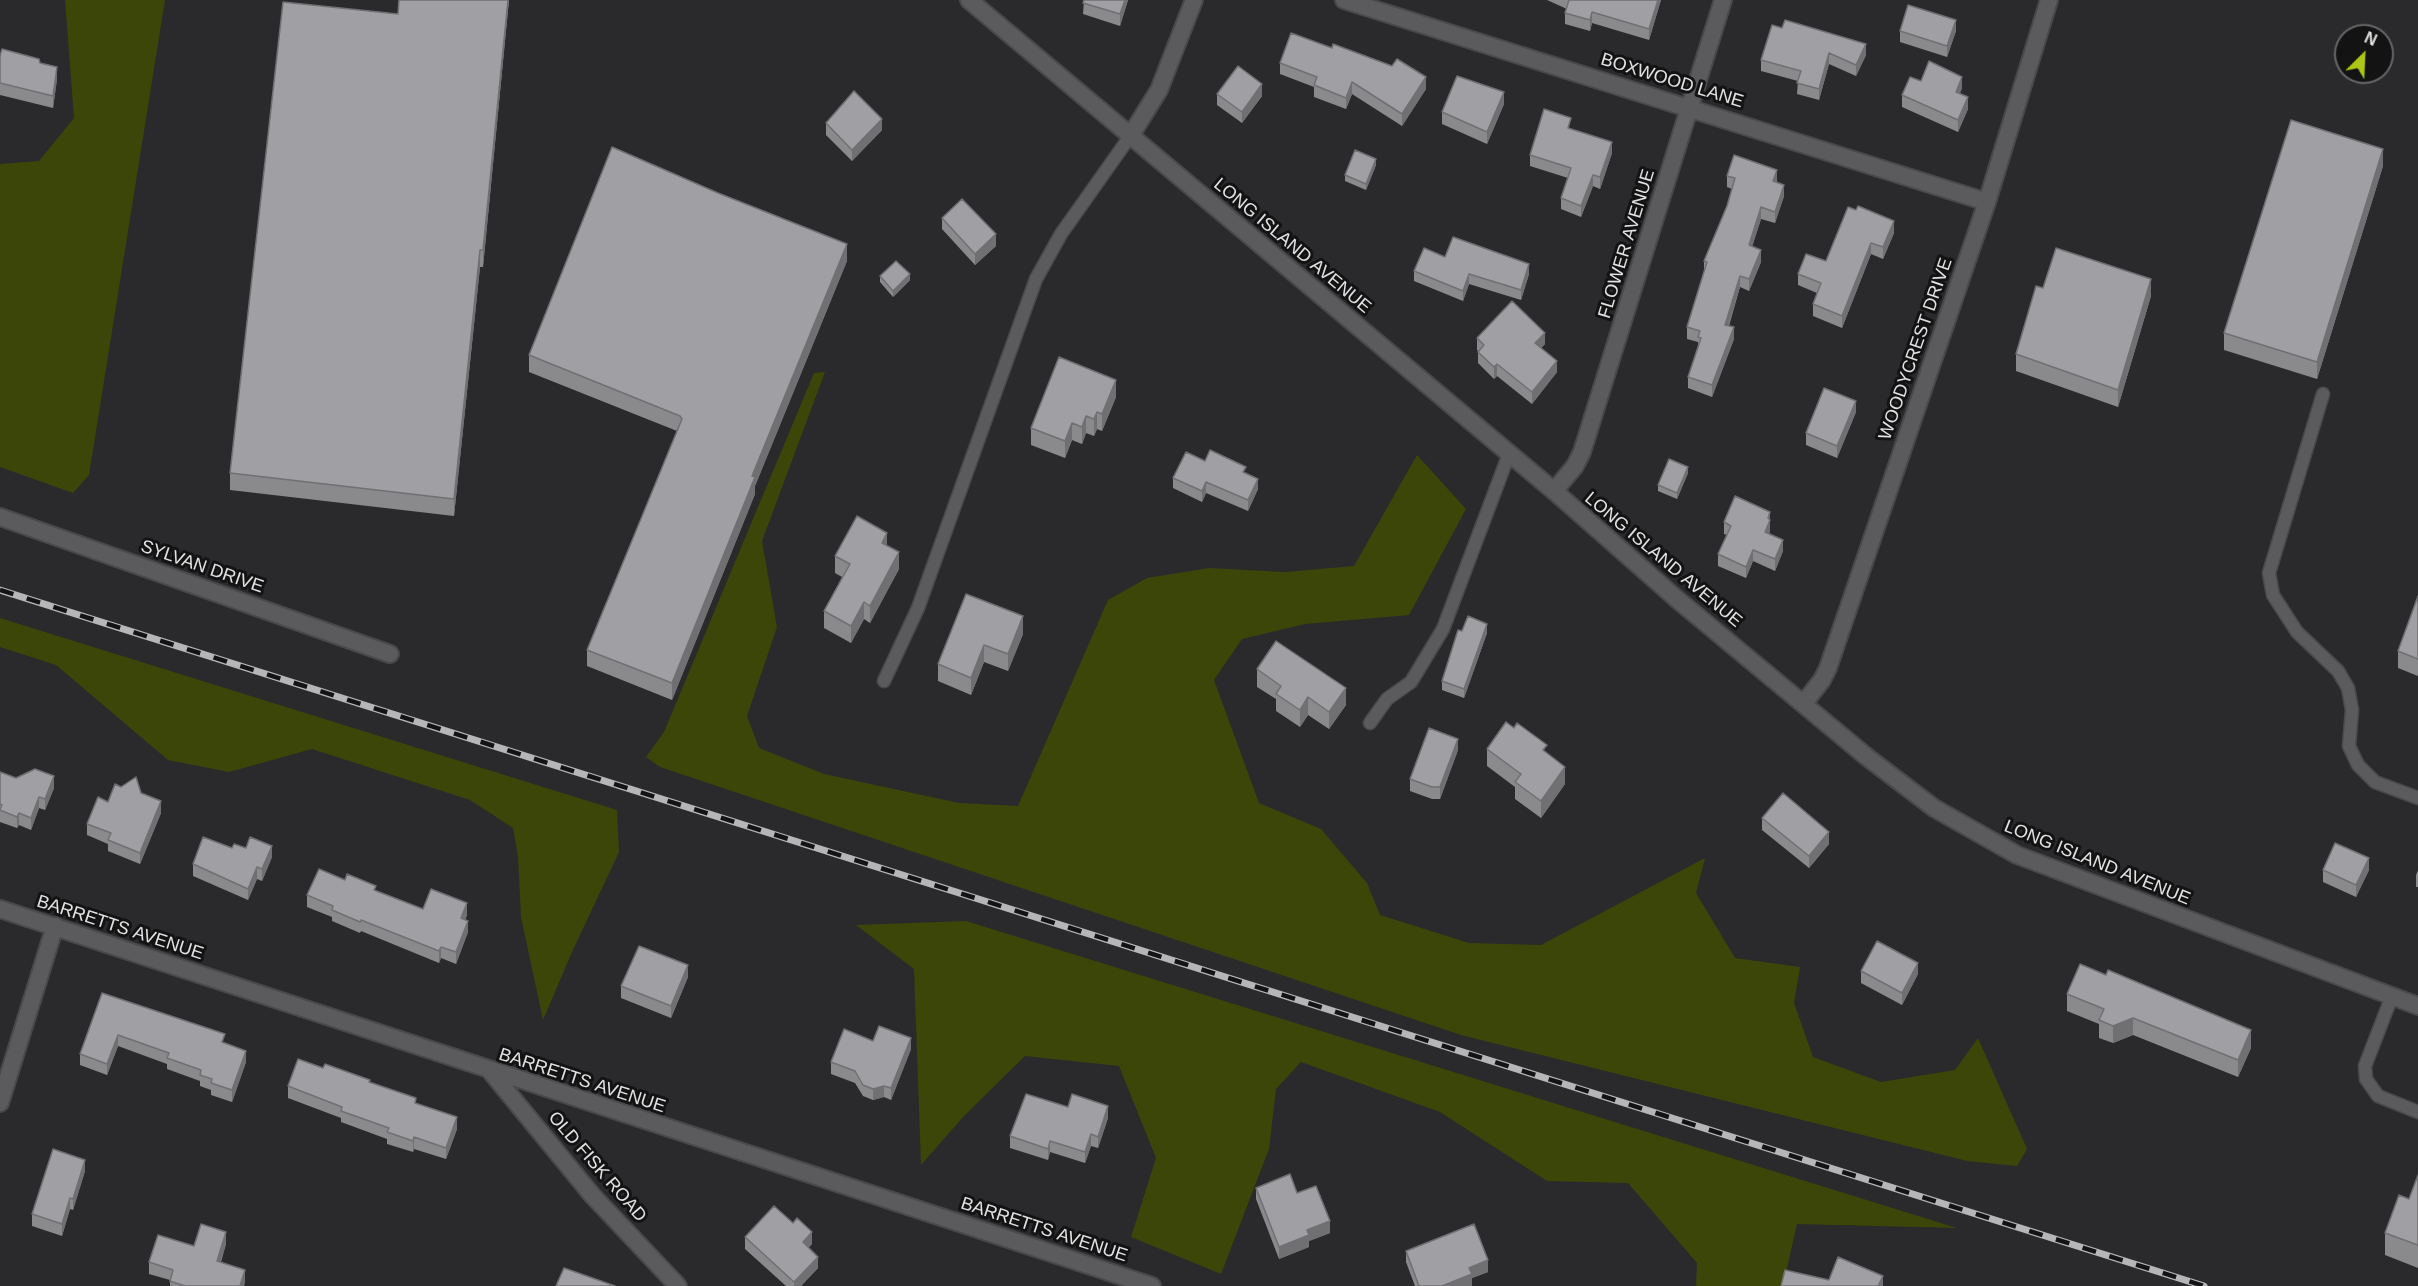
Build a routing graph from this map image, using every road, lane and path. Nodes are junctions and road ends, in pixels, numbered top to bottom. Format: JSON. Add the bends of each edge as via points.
{"nodes":[{"id":1,"x":969,"y":0,"type":"edge"},
{"id":2,"x":1194,"y":0,"type":"edge"},
{"id":3,"x":1344,"y":0,"type":"edge"},
{"id":4,"x":1723,"y":0,"type":"edge"},
{"id":5,"x":2049,"y":0,"type":"edge"},
{"id":6,"x":1690,"y":107,"type":"junction"},
{"id":7,"x":1131,"y":135,"type":"junction"},
{"id":8,"x":1987,"y":202,"type":"junction"},
{"id":9,"x":2323,"y":394,"type":"dead end"},
{"id":10,"x":1509,"y":454,"type":"junction"},
{"id":11,"x":1554,"y":491,"type":"junction"},
{"id":12,"x":0,"y":517,"type":"edge"},
{"id":13,"x":390,"y":654,"type":"dead end"},
{"id":14,"x":884,"y":681,"type":"dead end"},
{"id":15,"x":1804,"y":703,"type":"junction"},
{"id":16,"x":1370,"y":723,"type":"dead end"},
{"id":17,"x":2418,"y":798,"type":"edge"},
{"id":18,"x":0,"y":909,"type":"edge"},
{"id":19,"x":55,"y":926,"type":"junction"},
{"id":20,"x":2392,"y":996,"type":"junction"},
{"id":21,"x":2418,"y":1006,"type":"edge"},
{"id":22,"x":491,"y":1072,"type":"junction"},
{"id":23,"x":0,"y":1103,"type":"edge"},
{"id":24,"x":2418,"y":1112,"type":"edge"},
{"id":25,"x":678,"y":1286,"type":"edge"},
{"id":26,"x":1152,"y":1286,"type":"edge"}],
"edges":[{"from":1,"to":7,"type":"street","name":"LONG ISLAND AVENUE"},
{"from":2,"to":7,"type":"street","via":[[1163,82]]},
{"from":3,"to":6,"type":"street","name":"BOXWOOD LANE"},
{"from":4,"to":6,"type":"street","name":"FLOWER AVENUE"},
{"from":5,"to":8,"type":"street","name":"WOODYCREST DRIVE"},
{"from":6,"to":8,"type":"street","name":"BOXWOOD LANE"},
{"from":6,"to":11,"type":"street","name":"FLOWER AVENUE","via":[[1582,452]]},
{"from":7,"to":10,"type":"street","name":"LONG ISLAND AVENUE"},
{"from":7,"to":14,"type":"lane","via":[[1061,234],[1036,279],[918,608]]},
{"from":8,"to":15,"type":"street","name":"WOODYCREST DRIVE","via":[[1828,668]]},
{"from":9,"to":17,"type":"lane","via":[[2269,573],[2273,595],[2297,632],[2338,670],[2348,688],[2352,710],[2349,746],[2358,765],[2376,782]]},
{"from":10,"to":11,"type":"street","name":"LONG ISLAND AVENUE"},
{"from":10,"to":16,"type":"lane","via":[[1443,629],[1411,682],[1387,699]]},
{"from":11,"to":15,"type":"street","name":"LONG ISLAND AVENUE"},
{"from":12,"to":13,"type":"street","name":"SYLVAN DRIVE"},
{"from":15,"to":20,"type":"street","name":"LONG ISLAND AVENUE","via":[[1899,782],[1990,842],[2052,870]]},
{"from":18,"to":19,"type":"street","name":"BARRETTS AVENUE"},
{"from":19,"to":22,"type":"street","name":"BARRETTS AVENUE"},
{"from":19,"to":23,"type":"street"},
{"from":20,"to":21,"type":"street","name":"LONG ISLAND AVENUE"},
{"from":20,"to":24,"type":"lane","via":[[2366,1066],[2366,1079],[2378,1096]]},
{"from":22,"to":25,"type":"street","name":"OLD FISK ROAD","via":[[592,1195]]},
{"from":22,"to":26,"type":"street","name":"BARRETTS AVENUE"}]}
